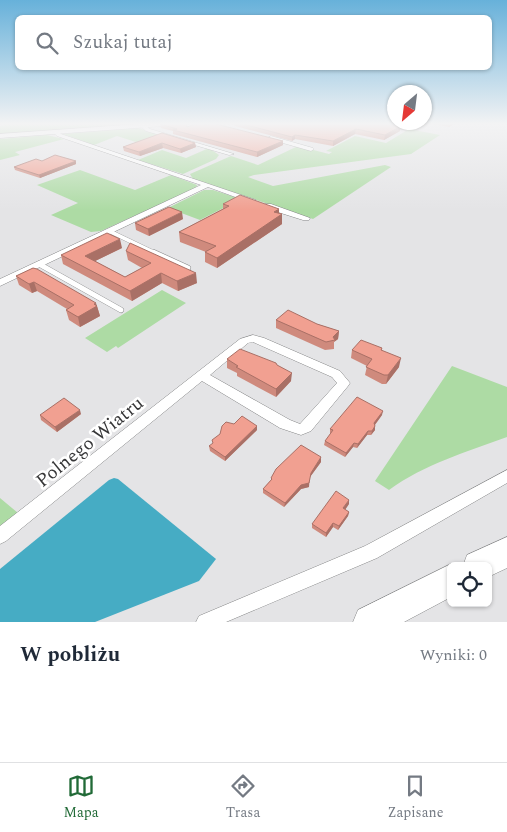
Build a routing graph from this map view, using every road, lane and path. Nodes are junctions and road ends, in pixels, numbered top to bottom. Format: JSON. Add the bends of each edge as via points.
{"nodes":[{"id":1,"x":109,"y":152,"type":"edge"},
{"id":2,"x":224,"y":152,"type":"edge"},
{"id":3,"x":231,"y":154,"type":"dead end"},
{"id":4,"x":207,"y":185,"type":"junction"},
{"id":5,"x":306,"y":218,"type":"dead end"},
{"id":6,"x":109,"y":231,"type":"junction"},
{"id":7,"x":39,"y":264,"type":"junction"},
{"id":8,"x":188,"y":268,"type":"edge"},
{"id":9,"x":0,"y":283,"type":"edge"},
{"id":10,"x":121,"y":310,"type":"dead end"},
{"id":11,"x":201,"y":375,"type":"junction"},
{"id":12,"x":507,"y":476,"type":"edge"},
{"id":13,"x":0,"y":536,"type":"edge"},
{"id":14,"x":507,"y":552,"type":"edge"},
{"id":15,"x":486,"y":562,"type":"edge"},
{"id":16,"x":447,"y":582,"type":"edge"},
{"id":17,"x":205,"y":622,"type":"edge"},
{"id":18,"x":370,"y":622,"type":"edge"}],
"edges":[{"from":1,"to":4,"type":"street"},
{"from":2,"to":3,"type":"street"},
{"from":4,"to":5,"type":"street"},
{"from":4,"to":6,"type":"street"},
{"from":6,"to":7,"type":"street"},
{"from":6,"to":8,"type":"lane"},
{"from":7,"to":9,"type":"street"},
{"from":7,"to":10,"type":"lane"},
{"from":11,"to":11,"type":"street","name":"Polnego Wiatru","via":[[301,430],[344,383],[336,374],[253,338],[244,341]]},
{"from":11,"to":13,"type":"street","name":"Polnego Wiatru"},
{"from":12,"to":17,"type":"street","via":[[371,552]]},
{"from":14,"to":15,"type":"highway"},
{"from":16,"to":18,"type":"highway"}]}
